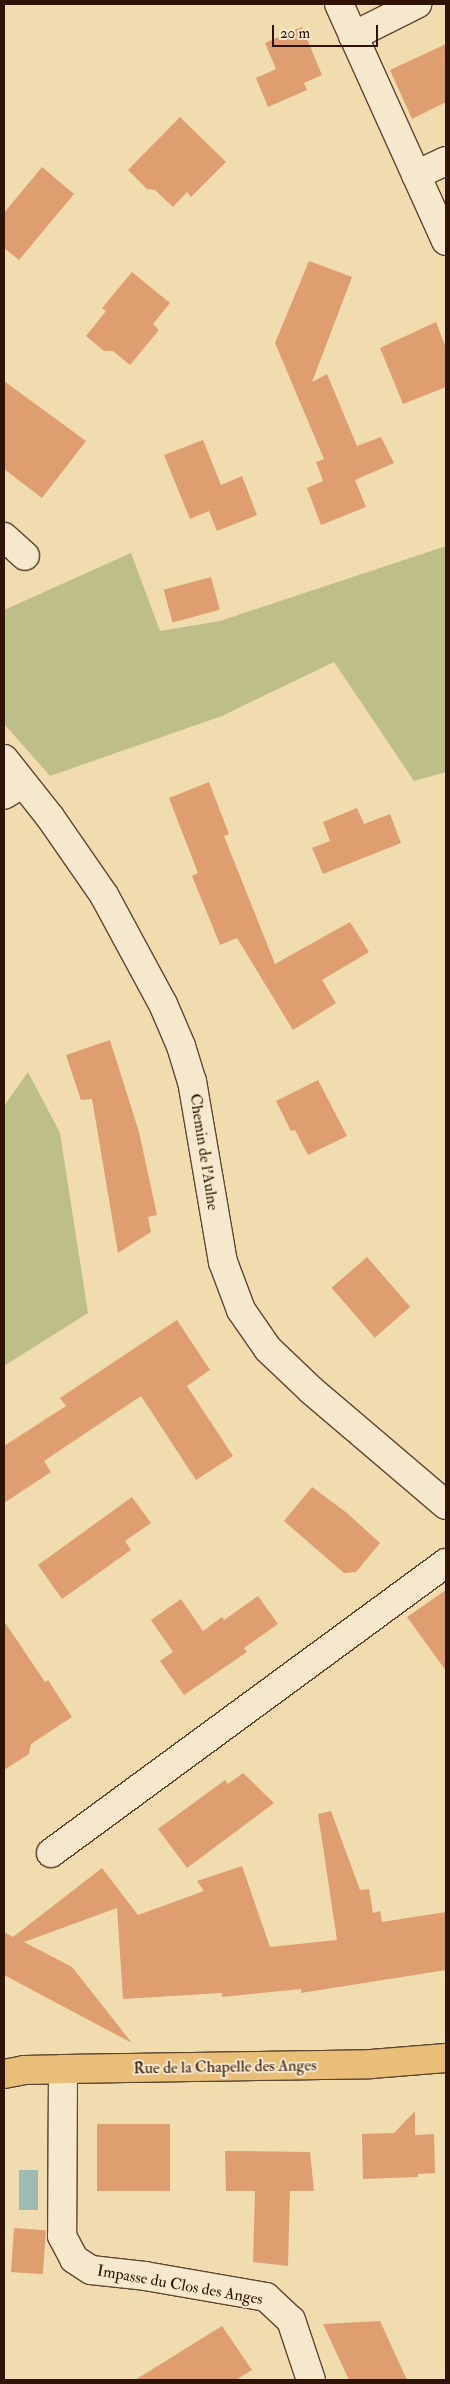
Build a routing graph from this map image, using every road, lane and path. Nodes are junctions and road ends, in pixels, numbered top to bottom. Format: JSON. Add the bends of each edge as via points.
{"nodes":[{"id":1,"x":339,"y":4,"type":"edge"},
{"id":2,"x":417,"y":4,"type":"edge"},
{"id":3,"x":353,"y":36,"type":"junction"},
{"id":4,"x":446,"y":161,"type":"edge"},
{"id":5,"x":416,"y":175,"type":"junction"},
{"id":6,"x":446,"y":241,"type":"edge"},
{"id":7,"x":4,"y":536,"type":"edge"},
{"id":8,"x":25,"y":556,"type":"dead end"},
{"id":9,"x":4,"y":759,"type":"edge"},
{"id":10,"x":13,"y":789,"type":"edge"},
{"id":11,"x":446,"y":1505,"type":"edge"},
{"id":12,"x":446,"y":1564,"type":"edge"},
{"id":13,"x":52,"y":1853,"type":"dead end"},
{"id":14,"x":446,"y":2058,"type":"edge"},
{"id":15,"x":63,"y":2069,"type":"junction"},
{"id":16,"x":4,"y":2074,"type":"edge"},
{"id":17,"x":311,"y":2380,"type":"edge"}],
"edges":[{"from":1,"to":3,"type":"street"},
{"from":2,"to":3,"type":"street"},
{"from":3,"to":5,"type":"street"},
{"from":4,"to":5,"type":"street"},
{"from":5,"to":6,"type":"street"},
{"from":7,"to":8,"type":"street"},
{"from":9,"to":10,"type":"street","name":"Chemin de l'Aulne"},
{"from":10,"to":11,"type":"street","name":"Chemin de l'Aulne","via":[[50,817],[104,895],[182,1046],[192,1081],[223,1262],[241,1310],[268,1349],[311,1390]]},
{"from":12,"to":13,"type":"street"},
{"from":14,"to":15,"type":"main road","name":"Rue de la Chapelle des Anges","via":[[371,2064]]},
{"from":15,"to":16,"type":"main road","name":"Rue de la Chapelle des Anges"},
{"from":15,"to":17,"type":"street","name":"Impasse du Clos des Anges","via":[[62,2236],[74,2259],[91,2270],[266,2297],[291,2320]]}]}
